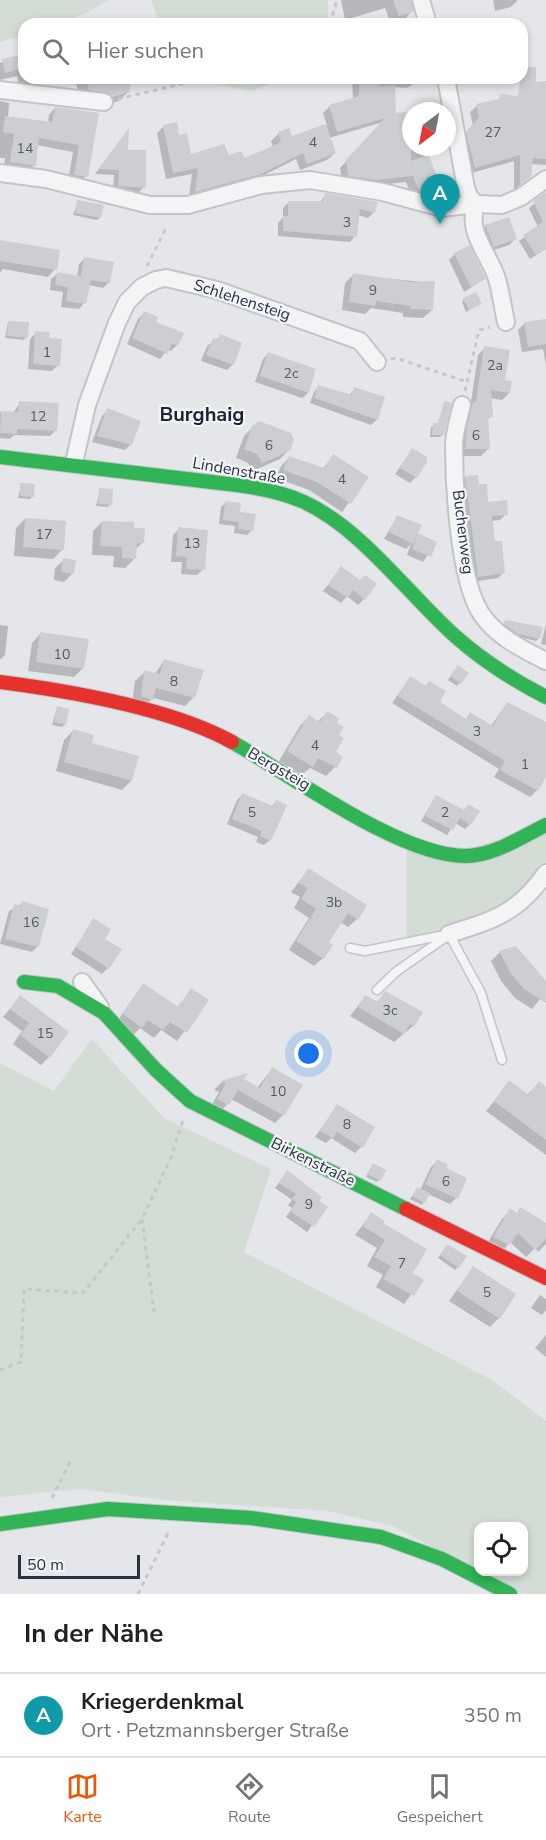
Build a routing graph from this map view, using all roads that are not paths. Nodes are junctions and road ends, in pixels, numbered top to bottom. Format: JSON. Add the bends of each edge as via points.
{"nodes":[{"id":1,"x":421,"y":0,"type":"edge"},
{"id":2,"x":426,"y":18,"type":"edge"},
{"id":3,"x":447,"y":84,"type":"edge"},
{"id":4,"x":0,"y":90,"type":"edge"},
{"id":5,"x":104,"y":102,"type":"road end"},
{"id":6,"x":0,"y":173,"type":"edge"},
{"id":7,"x":546,"y":179,"type":"edge"},
{"id":8,"x":476,"y":204,"type":"junction"},
{"id":9,"x":506,"y":322,"type":"road end"},
{"id":10,"x":377,"y":362,"type":"road end"},
{"id":11,"x":462,"y":405,"type":"road end"},
{"id":12,"x":0,"y":457,"type":"edge"},
{"id":13,"x":74,"y":463,"type":"junction"},
{"id":14,"x":546,"y":661,"type":"edge"},
{"id":15,"x":0,"y":682,"type":"edge"},
{"id":16,"x":546,"y":697,"type":"edge"},
{"id":17,"x":546,"y":825,"type":"edge"},
{"id":18,"x":546,"y":873,"type":"edge"},
{"id":19,"x":449,"y":934,"type":"junction"},
{"id":20,"x":350,"y":948,"type":"dead end"},
{"id":21,"x":24,"y":982,"type":"dead end"},
{"id":22,"x":82,"y":982,"type":"dead end"},
{"id":23,"x":377,"y":990,"type":"dead end"},
{"id":24,"x":105,"y":1013,"type":"junction"},
{"id":25,"x":502,"y":1060,"type":"dead end"},
{"id":26,"x":546,"y":1278,"type":"edge"},
{"id":27,"x":0,"y":1524,"type":"edge"},
{"id":28,"x":510,"y":1594,"type":"edge"}],
"edges":[{"from":1,"to":2,"type":"street"},
{"from":3,"to":8,"type":"street","via":[[466,188]]},
{"from":4,"to":5,"type":"street"},
{"from":6,"to":8,"type":"street","via":[[46,179],[150,205],[188,205],[261,185],[310,180],[383,192],[442,208]]},
{"from":7,"to":8,"type":"street","via":[[511,202]]},
{"from":8,"to":9,"type":"street","via":[[471,217],[496,277]]},
{"from":10,"to":13,"type":"street","name":"Schlehensteig","via":[[360,341],[217,290],[166,278],[156,280],[127,302],[117,323],[87,405]]},
{"from":11,"to":14,"type":"street","name":"Buchenweg","via":[[454,443],[459,532],[468,580],[480,612],[497,632]]},
{"from":12,"to":13,"type":"street","name":"Lindenstraße"},
{"from":13,"to":16,"type":"street","name":"Lindenstraße","via":[[279,491],[318,510],[357,540],[485,664]]},
{"from":15,"to":17,"type":"street","name":"Bergsteig","via":[[119,705],[216,734],[371,822],[448,855],[489,852]]},
{"from":18,"to":19,"type":"street","via":[[530,896],[511,909],[485,923]]},
{"from":19,"to":20,"type":"lane","via":[[365,951]]},
{"from":19,"to":23,"type":"lane"},
{"from":19,"to":25,"type":"lane","via":[[481,993]]},
{"from":21,"to":24,"type":"street","name":"Birkenstraße","via":[[58,986]]},
{"from":22,"to":24,"type":"street","name":"Birkenstraße"},
{"from":24,"to":26,"type":"street","name":"Birkenstraße","via":[[190,1101]]},
{"from":27,"to":28,"type":"street","via":[[108,1509],[251,1518],[381,1537],[442,1559]]}]}
